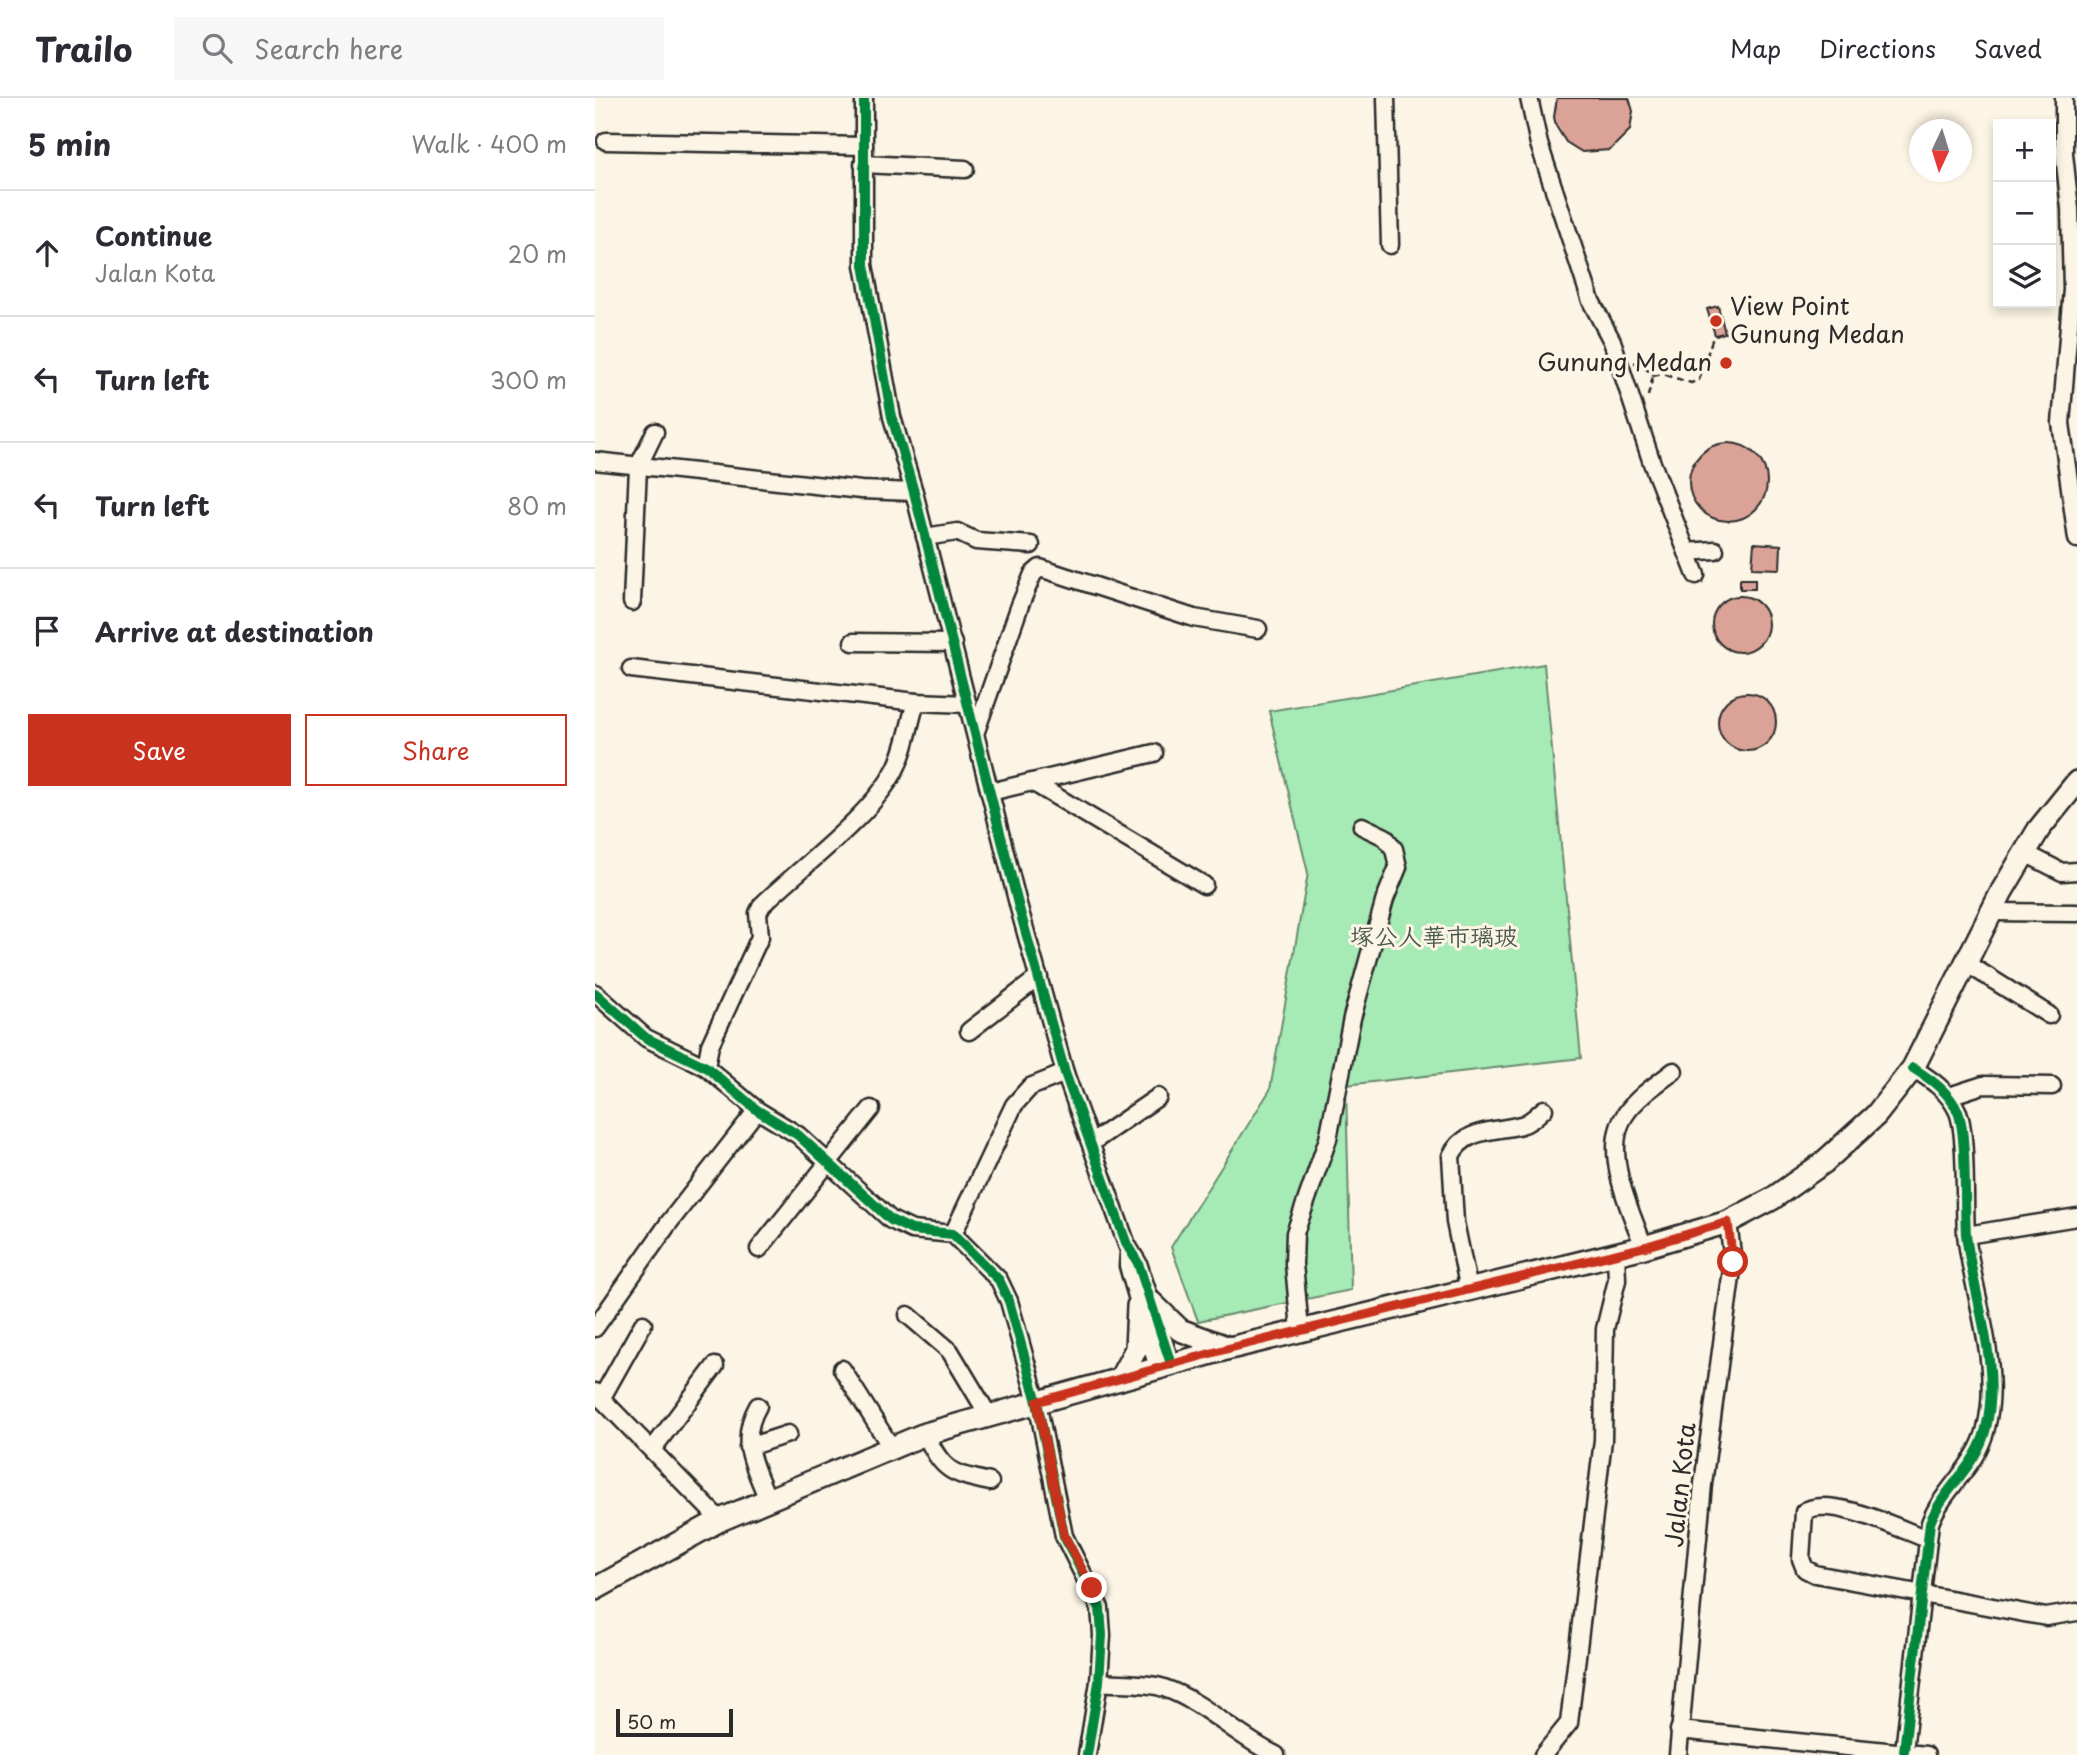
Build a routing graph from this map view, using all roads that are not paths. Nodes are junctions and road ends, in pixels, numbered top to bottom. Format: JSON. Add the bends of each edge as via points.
{"nodes":[{"id":1,"x":864,"y":98,"type":"edge"},
{"id":2,"x":1387,"y":98,"type":"edge"},
{"id":3,"x":1529,"y":98,"type":"edge"},
{"id":4,"x":2064,"y":98,"type":"edge"},
{"id":5,"x":606,"y":141,"type":"dead end"},
{"id":6,"x":864,"y":146,"type":"junction"},
{"id":7,"x":863,"y":164,"type":"junction"},
{"id":8,"x":965,"y":169,"type":"dead end"},
{"id":9,"x":1389,"y":245,"type":"dead end"},
{"id":10,"x":655,"y":432,"type":"dead end"},
{"id":11,"x":595,"y":461,"type":"edge"},
{"id":12,"x":638,"y":467,"type":"junction"},
{"id":13,"x":914,"y":492,"type":"junction"},
{"id":14,"x":925,"y":537,"type":"junction"},
{"id":15,"x":2077,"y":537,"type":"edge"},
{"id":16,"x":1031,"y":545,"type":"dead end"},
{"id":17,"x":1715,"y":550,"type":"dead end"},
{"id":18,"x":1687,"y":552,"type":"junction"},
{"id":19,"x":1696,"y":575,"type":"dead end"},
{"id":20,"x":632,"y":602,"type":"dead end"},
{"id":21,"x":1258,"y":629,"type":"dead end"},
{"id":22,"x":853,"y":642,"type":"dead end"},
{"id":23,"x":953,"y":643,"type":"junction"},
{"id":24,"x":631,"y":669,"type":"dead end"},
{"id":25,"x":916,"y":702,"type":"junction"},
{"id":26,"x":968,"y":704,"type":"junction"},
{"id":27,"x":976,"y":731,"type":"junction"},
{"id":28,"x":1154,"y":753,"type":"dead end"},
{"id":29,"x":1033,"y":782,"type":"junction"},
{"id":30,"x":2077,"y":782,"type":"edge"},
{"id":31,"x":990,"y":792,"type":"junction"},
{"id":32,"x":1362,"y":826,"type":"dead end"},
{"id":33,"x":2025,"y":853,"type":"junction"},
{"id":34,"x":2077,"y":871,"type":"edge"},
{"id":35,"x":1204,"y":885,"type":"dead end"},
{"id":36,"x":1991,"y":912,"type":"junction"},
{"id":37,"x":2077,"y":913,"type":"edge"},
{"id":38,"x":1966,"y":963,"type":"junction"},
{"id":39,"x":1039,"y":977,"type":"junction"},
{"id":40,"x":595,"y":993,"type":"edge"},
{"id":41,"x":2049,"y":1015,"type":"dead end"},
{"id":42,"x":968,"y":1031,"type":"dead end"},
{"id":43,"x":706,"y":1067,"type":"junction"},
{"id":44,"x":1913,"y":1068,"type":"junction"},
{"id":45,"x":1674,"y":1071,"type":"dead end"},
{"id":46,"x":1065,"y":1073,"type":"junction"},
{"id":47,"x":2052,"y":1086,"type":"dead end"},
{"id":48,"x":1949,"y":1096,"type":"junction"},
{"id":49,"x":1159,"y":1097,"type":"dead end"},
{"id":50,"x":1544,"y":1109,"type":"dead end"},
{"id":51,"x":757,"y":1110,"type":"junction"},
{"id":52,"x":871,"y":1110,"type":"dead end"},
{"id":53,"x":1091,"y":1143,"type":"junction"},
{"id":54,"x":827,"y":1164,"type":"junction"},
{"id":55,"x":2077,"y":1217,"type":"edge"},
{"id":56,"x":1728,"y":1222,"type":"junction"},
{"id":57,"x":953,"y":1234,"type":"junction"},
{"id":58,"x":1967,"y":1235,"type":"junction"},
{"id":59,"x":1644,"y":1247,"type":"junction"},
{"id":60,"x":759,"y":1249,"type":"dead end"},
{"id":61,"x":1616,"y":1254,"type":"junction"},
{"id":62,"x":1469,"y":1290,"type":"junction"},
{"id":63,"x":1145,"y":1304,"type":"junction"},
{"id":64,"x":908,"y":1315,"type":"dead end"},
{"id":65,"x":643,"y":1324,"type":"dead end"},
{"id":66,"x":595,"y":1328,"type":"edge"},
{"id":67,"x":1300,"y":1330,"type":"junction"},
{"id":68,"x":1230,"y":1348,"type":"junction"},
{"id":69,"x":715,"y":1366,"type":"dead end"},
{"id":70,"x":1164,"y":1366,"type":"junction"},
{"id":71,"x":842,"y":1369,"type":"dead end"},
{"id":72,"x":1120,"y":1379,"type":"junction"},
{"id":73,"x":598,"y":1396,"type":"edge"},
{"id":74,"x":1037,"y":1402,"type":"junction"},
{"id":75,"x":758,"y":1406,"type":"dead end"},
{"id":76,"x":989,"y":1416,"type":"junction"},
{"id":77,"x":788,"y":1434,"type":"dead end"},
{"id":78,"x":925,"y":1434,"type":"junction"},
{"id":79,"x":748,"y":1447,"type":"junction"},
{"id":80,"x":891,"y":1447,"type":"junction"},
{"id":81,"x":652,"y":1450,"type":"junction"},
{"id":82,"x":990,"y":1482,"type":"dead end"},
{"id":83,"x":768,"y":1498,"type":"junction"},
{"id":84,"x":720,"y":1520,"type":"junction"},
{"id":85,"x":1927,"y":1539,"type":"junction"},
{"id":86,"x":595,"y":1589,"type":"edge"},
{"id":87,"x":1921,"y":1594,"type":"junction"},
{"id":88,"x":2077,"y":1612,"type":"edge"},
{"id":89,"x":1099,"y":1682,"type":"junction"},
{"id":90,"x":1679,"y":1730,"type":"junction"},
{"id":91,"x":1904,"y":1751,"type":"junction"},
{"id":92,"x":1087,"y":1755,"type":"edge"},
{"id":93,"x":1276,"y":1755,"type":"edge"},
{"id":94,"x":1543,"y":1755,"type":"edge"},
{"id":95,"x":1678,"y":1755,"type":"edge"},
{"id":96,"x":1926,"y":1755,"type":"edge"}],
"edges":[{"from":1,"to":6,"type":"street"},
{"from":2,"to":9,"type":"street"},
{"from":3,"to":18,"type":"street","via":[[1539,144],[1591,301],[1612,341]]},
{"from":4,"to":15,"type":"street","via":[[2072,289],[2061,423]]},
{"from":5,"to":6,"type":"street"},
{"from":6,"to":7,"type":"street"},
{"from":7,"to":8,"type":"street"},
{"from":7,"to":13,"type":"street","via":[[864,265],[892,416]]},
{"from":10,"to":12,"type":"street"},
{"from":11,"to":12,"type":"street"},
{"from":12,"to":13,"type":"street"},
{"from":12,"to":20,"type":"street"},
{"from":13,"to":14,"type":"street"},
{"from":14,"to":16,"type":"street","via":[[957,532],[976,541]]},
{"from":14,"to":23,"type":"street"},
{"from":17,"to":18,"type":"street"},
{"from":18,"to":19,"type":"street"},
{"from":21,"to":27,"type":"street","via":[[1194,618],[1040,568],[1020,606]]},
{"from":22,"to":23,"type":"street"},
{"from":23,"to":26,"type":"street"},
{"from":24,"to":25,"type":"street"},
{"from":25,"to":26,"type":"street"},
{"from":25,"to":43,"type":"street","via":[[896,769],[886,784],[840,835],[762,905],[760,937],[711,1045]]},
{"from":26,"to":27,"type":"street"},
{"from":27,"to":31,"type":"street"},
{"from":28,"to":29,"type":"street"},
{"from":29,"to":31,"type":"street"},
{"from":29,"to":35,"type":"street"},
{"from":30,"to":33,"type":"main road"},
{"from":31,"to":39,"type":"street"},
{"from":32,"to":67,"type":"street","via":[[1385,837],[1398,867],[1352,1018],[1328,1139],[1295,1233]]},
{"from":33,"to":34,"type":"street","via":[[2062,872]]},
{"from":33,"to":36,"type":"main road"},
{"from":36,"to":37,"type":"street"},
{"from":36,"to":38,"type":"main road"},
{"from":38,"to":41,"type":"street"},
{"from":38,"to":44,"type":"main road"},
{"from":39,"to":42,"type":"street"},
{"from":39,"to":46,"type":"street"},
{"from":40,"to":43,"type":"street","via":[[646,1038]]},
{"from":43,"to":51,"type":"street"},
{"from":44,"to":48,"type":"street"},
{"from":44,"to":56,"type":"main road","via":[[1876,1115],[1823,1163],[1772,1199]]},
{"from":45,"to":59,"type":"street","via":[[1631,1108],[1619,1127],[1619,1179]]},
{"from":46,"to":53,"type":"street"},
{"from":46,"to":57,"type":"street","via":[[1030,1087],[1014,1105]]},
{"from":47,"to":48,"type":"street","via":[[1983,1084]]},
{"from":48,"to":58,"type":"street","via":[[1959,1117]]},
{"from":49,"to":53,"type":"street"},
{"from":50,"to":62,"type":"street","via":[[1522,1125],[1485,1130],[1466,1139],[1451,1156],[1455,1222]]},
{"from":51,"to":54,"type":"street","via":[[798,1135]]},
{"from":51,"to":66,"type":"street"},
{"from":52,"to":54,"type":"street"},
{"from":53,"to":63,"type":"street","via":[[1129,1251],[1128,1266]]},
{"from":54,"to":57,"type":"street","via":[[891,1220],[912,1230]]},
{"from":54,"to":60,"type":"street"},
{"from":55,"to":58,"type":"street"},
{"from":56,"to":59,"type":"main road"},
{"from":56,"to":90,"type":"street","name":"Jalan Kota","via":[[1733,1262],[1703,1484]]},
{"from":57,"to":74,"type":"street","via":[[985,1263],[1004,1290]]},
{"from":58,"to":85,"type":"street","via":[[1988,1362],[1990,1407],[1974,1460],[1936,1506]]},
{"from":59,"to":61,"type":"main road"},
{"from":61,"to":62,"type":"main road"},
{"from":61,"to":94,"type":"street","via":[[1618,1273],[1605,1329],[1603,1440],[1570,1716],[1565,1731]]},
{"from":62,"to":67,"type":"main road"},
{"from":63,"to":68,"type":"main road","via":[[1181,1330]]},
{"from":63,"to":70,"type":"street"},
{"from":63,"to":72,"type":"main road","via":[[1136,1349]]},
{"from":64,"to":76,"type":"street","via":[[950,1351]]},
{"from":65,"to":73,"type":"street"},
{"from":67,"to":68,"type":"main road"},
{"from":68,"to":70,"type":"main road"},
{"from":69,"to":81,"type":"street"},
{"from":70,"to":72,"type":"main road"},
{"from":71,"to":80,"type":"street"},
{"from":72,"to":74,"type":"main road"},
{"from":73,"to":81,"type":"street"},
{"from":74,"to":76,"type":"main road"},
{"from":74,"to":89,"type":"street","via":[[1064,1535],[1100,1608]]},
{"from":75,"to":79,"type":"street","via":[[747,1431]]},
{"from":76,"to":78,"type":"main road"},
{"from":77,"to":79,"type":"street"},
{"from":78,"to":80,"type":"main road"},
{"from":78,"to":82,"type":"street","via":[[937,1460],[950,1472]]},
{"from":79,"to":83,"type":"street"},
{"from":80,"to":83,"type":"main road"},
{"from":81,"to":84,"type":"street"},
{"from":83,"to":84,"type":"main road"},
{"from":84,"to":86,"type":"main road"},
{"from":85,"to":87,"type":"street"},
{"from":85,"to":87,"type":"street","via":[[1855,1512],[1817,1506],[1804,1511],[1801,1559],[1805,1569]]},
{"from":87,"to":88,"type":"street","via":[[2046,1617]]},
{"from":87,"to":91,"type":"street"},
{"from":89,"to":92,"type":"street"},
{"from":89,"to":93,"type":"street","via":[[1161,1687],[1176,1693]]},
{"from":90,"to":91,"type":"street"},
{"from":90,"to":95,"type":"street","name":"Jalan Kota"},
{"from":91,"to":96,"type":"street"}]}
